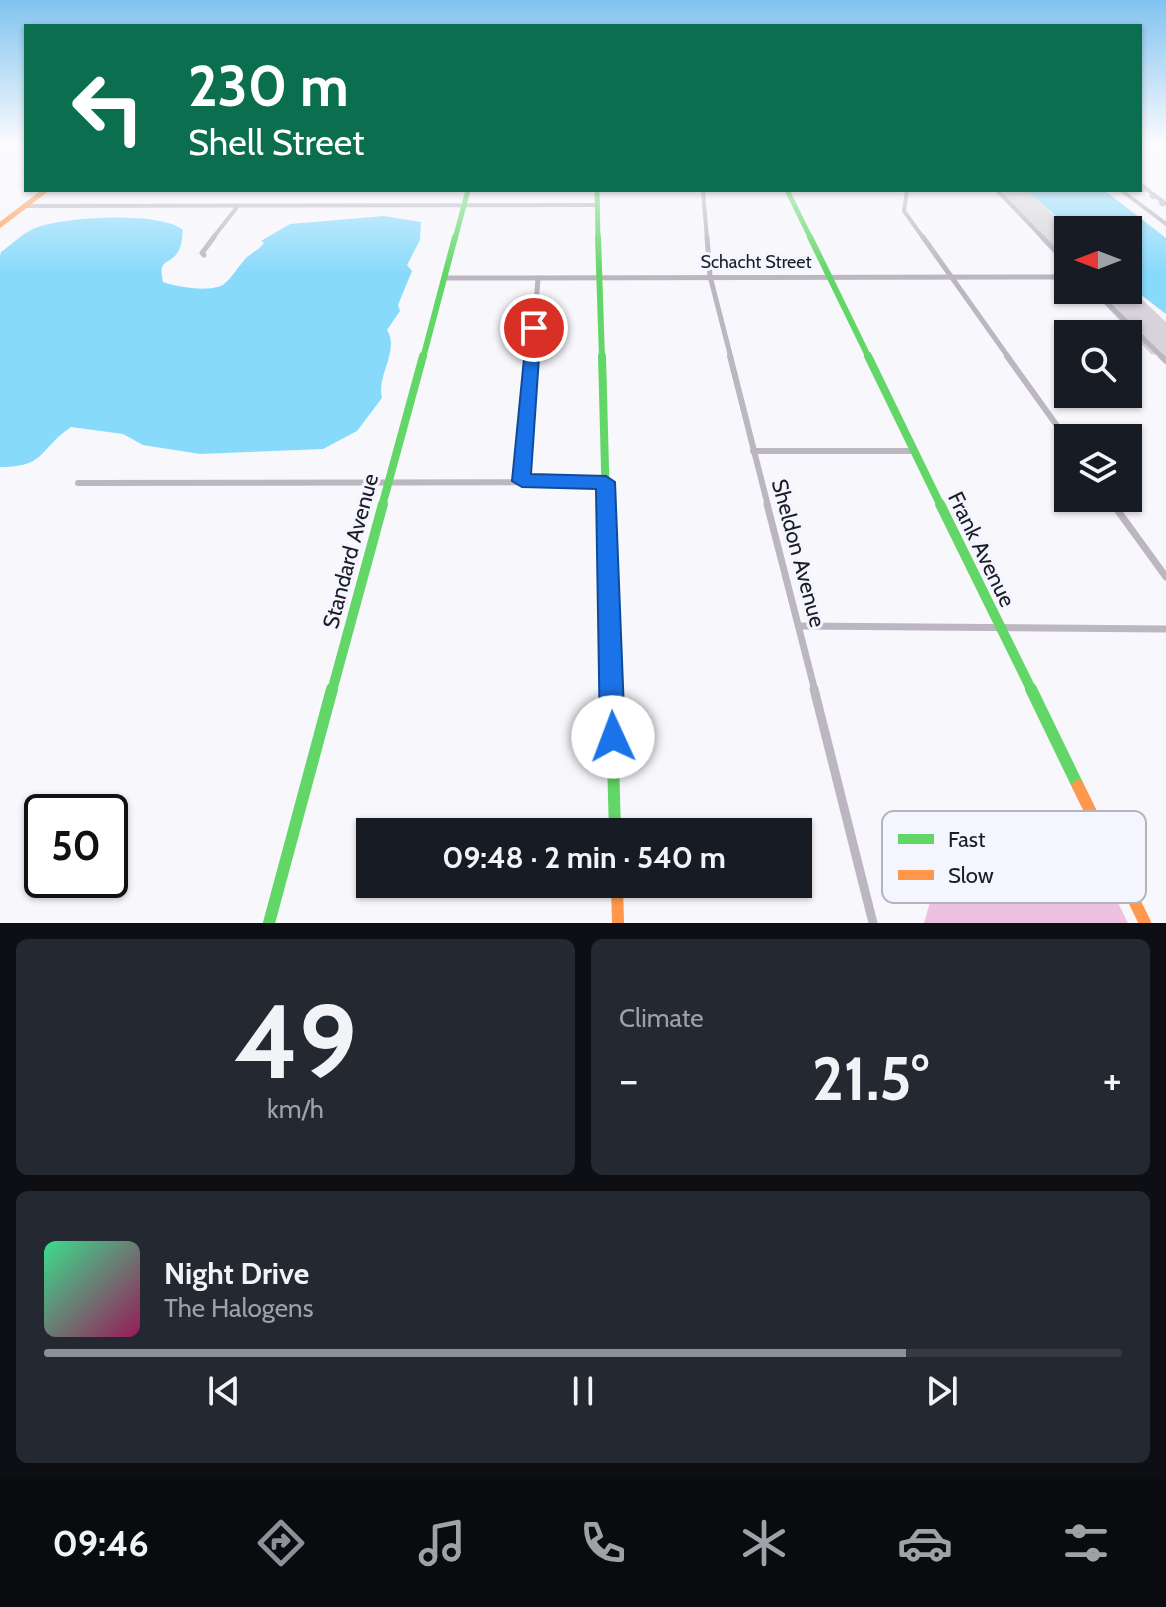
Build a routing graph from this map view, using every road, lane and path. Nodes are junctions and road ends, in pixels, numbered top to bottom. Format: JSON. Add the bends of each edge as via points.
{"nodes":[{"id":1,"x":1144,"y":187,"type":"edge"},
{"id":2,"x":43,"y":192,"type":"edge"},
{"id":3,"x":467,"y":192,"type":"edge"},
{"id":4,"x":597,"y":192,"type":"edge"},
{"id":5,"x":703,"y":192,"type":"edge"},
{"id":6,"x":788,"y":192,"type":"edge"},
{"id":7,"x":907,"y":192,"type":"edge"},
{"id":8,"x":999,"y":192,"type":"edge"},
{"id":9,"x":1124,"y":192,"type":"edge"},
{"id":10,"x":1166,"y":204,"type":"edge"},
{"id":11,"x":464,"y":205,"type":"junction"},
{"id":12,"x":597,"y":205,"type":"junction"},
{"id":13,"x":24,"y":206,"type":"junction"},
{"id":14,"x":238,"y":206,"type":"junction"},
{"id":15,"x":1166,"y":224,"type":"edge"},
{"id":16,"x":0,"y":225,"type":"edge"},
{"id":17,"x":1054,"y":249,"type":"edge"},
{"id":18,"x":204,"y":255,"type":"dead end"},
{"id":19,"x":829,"y":275,"type":"junction"},
{"id":20,"x":710,"y":276,"type":"junction"},
{"id":21,"x":950,"y":277,"type":"junction"},
{"id":22,"x":1054,"y":277,"type":"edge"},
{"id":23,"x":444,"y":278,"type":"junction"},
{"id":24,"x":538,"y":278,"type":"junction"},
{"id":25,"x":599,"y":278,"type":"junction"},
{"id":26,"x":1108,"y":304,"type":"edge"},
{"id":27,"x":1166,"y":361,"type":"edge"},
{"id":28,"x":1056,"y":424,"type":"edge"},
{"id":29,"x":753,"y":451,"type":"junction"},
{"id":30,"x":914,"y":451,"type":"junction"},
{"id":31,"x":522,"y":481,"type":"junction"},
{"id":32,"x":606,"y":482,"type":"junction"},
{"id":33,"x":78,"y":483,"type":"dead end"},
{"id":34,"x":387,"y":483,"type":"junction"},
{"id":35,"x":1119,"y":512,"type":"edge"},
{"id":36,"x":1166,"y":577,"type":"edge"},
{"id":37,"x":800,"y":626,"type":"junction"},
{"id":38,"x":1166,"y":629,"type":"edge"},
{"id":39,"x":1002,"y":630,"type":"junction"},
{"id":40,"x":1090,"y":811,"type":"edge"},
{"id":41,"x":615,"y":818,"type":"edge"},
{"id":42,"x":617,"y":898,"type":"edge"},
{"id":43,"x":1135,"y":903,"type":"edge"},
{"id":44,"x":269,"y":923,"type":"edge"},
{"id":45,"x":618,"y":923,"type":"edge"},
{"id":46,"x":873,"y":923,"type":"edge"},
{"id":47,"x":1145,"y":923,"type":"edge"}],
"edges":[{"from":1,"to":10,"type":"street"},
{"from":2,"to":13,"type":"street"},
{"from":3,"to":11,"type":"street","name":"Standard Avenue"},
{"from":4,"to":12,"type":"street"},
{"from":5,"to":20,"type":"street","name":"Sheldon Avenue"},
{"from":6,"to":19,"type":"street","name":"Frank Avenue"},
{"from":7,"to":21,"type":"street","via":[[904,211]]},
{"from":8,"to":17,"type":"street"},
{"from":9,"to":15,"type":"street"},
{"from":11,"to":12,"type":"street"},
{"from":11,"to":14,"type":"street"},
{"from":11,"to":23,"type":"street","name":"Standard Avenue"},
{"from":12,"to":25,"type":"street"},
{"from":13,"to":14,"type":"street"},
{"from":13,"to":16,"type":"street"},
{"from":14,"to":18,"type":"street"},
{"from":19,"to":20,"type":"street","name":"Schacht Street"},
{"from":19,"to":21,"type":"street","name":"Schacht Street"},
{"from":19,"to":30,"type":"street","name":"Frank Avenue"},
{"from":20,"to":25,"type":"street","name":"Schacht Street"},
{"from":20,"to":29,"type":"street","name":"Sheldon Avenue"},
{"from":21,"to":22,"type":"street","name":"Schacht Street"},
{"from":21,"to":28,"type":"street"},
{"from":23,"to":24,"type":"street","name":"Schacht Street"},
{"from":23,"to":34,"type":"street","name":"Standard Avenue"},
{"from":24,"to":25,"type":"street","name":"Schacht Street"},
{"from":24,"to":31,"type":"street"},
{"from":25,"to":32,"type":"street"},
{"from":26,"to":27,"type":"street"},
{"from":29,"to":30,"type":"street"},
{"from":29,"to":37,"type":"street","name":"Sheldon Avenue"},
{"from":30,"to":39,"type":"street","name":"Frank Avenue"},
{"from":31,"to":32,"type":"street"},
{"from":31,"to":34,"type":"street"},
{"from":32,"to":41,"type":"street"},
{"from":33,"to":34,"type":"street"},
{"from":34,"to":44,"type":"street","name":"Standard Avenue"},
{"from":35,"to":36,"type":"street"},
{"from":37,"to":39,"type":"street"},
{"from":37,"to":46,"type":"street","name":"Sheldon Avenue"},
{"from":38,"to":39,"type":"street"},
{"from":39,"to":40,"type":"street","name":"Frank Avenue"},
{"from":42,"to":45,"type":"street"},
{"from":43,"to":47,"type":"street","name":"Frank Avenue"}]}
